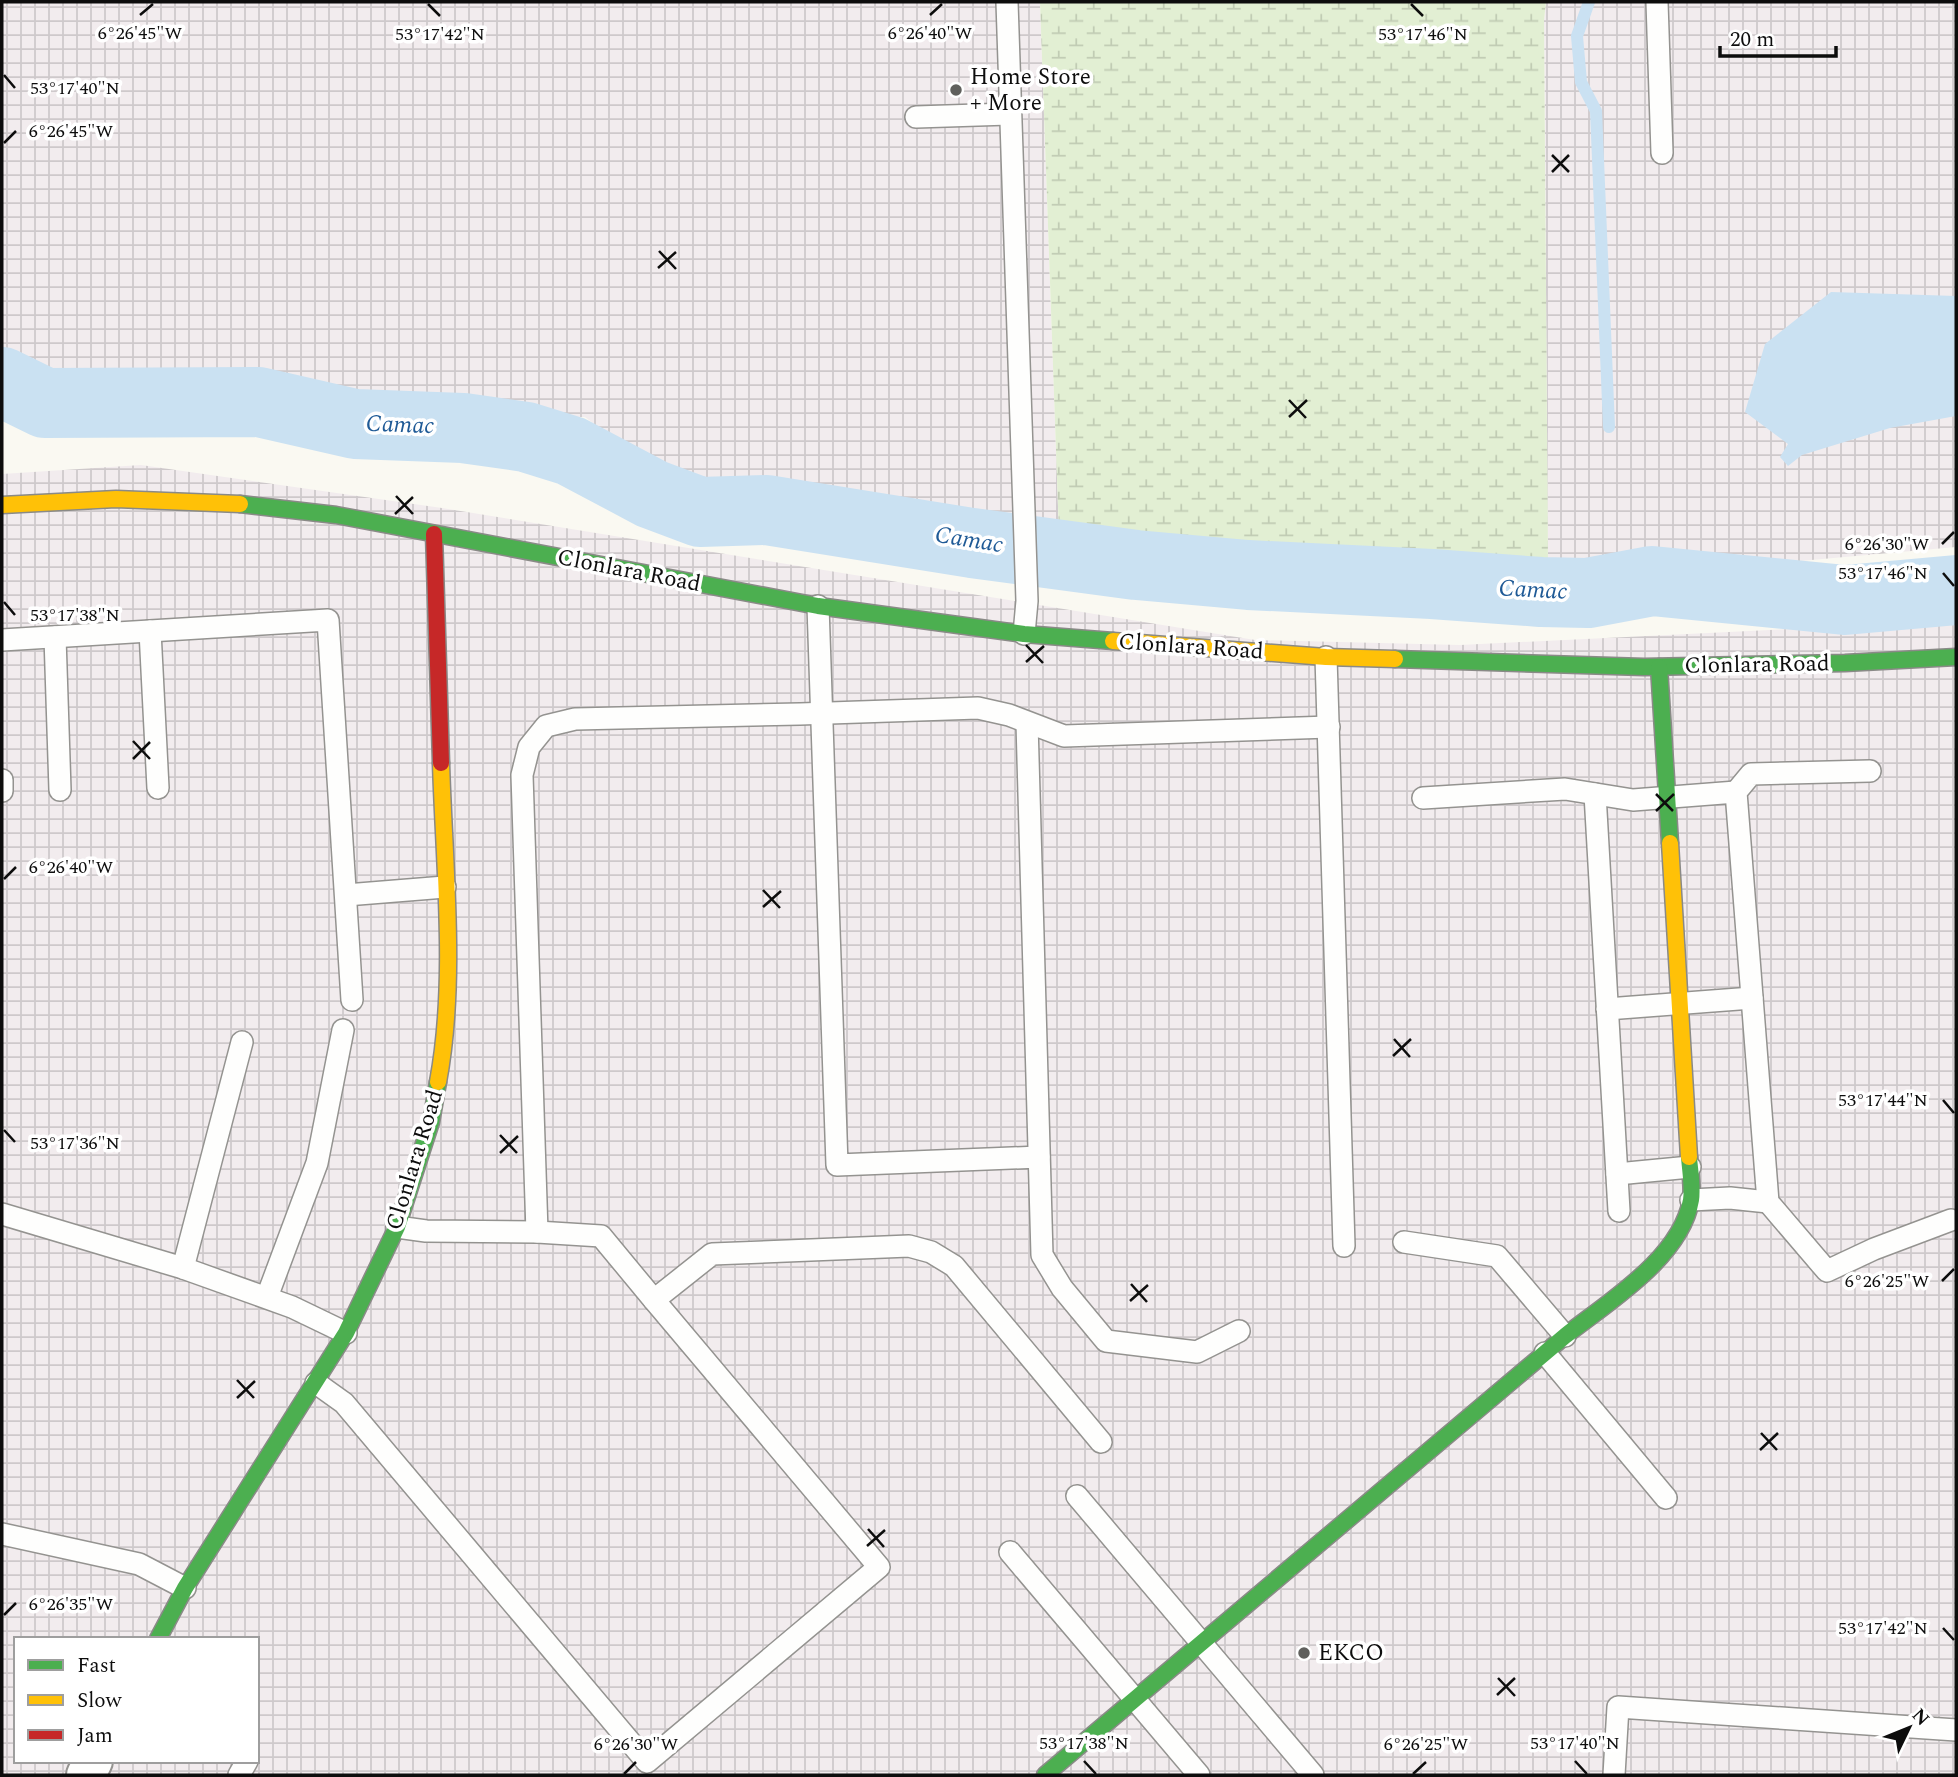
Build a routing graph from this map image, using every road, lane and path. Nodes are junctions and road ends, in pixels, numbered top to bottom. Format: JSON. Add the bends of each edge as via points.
{"nodes":[{"id":1,"x":1007,"y":2,"type":"edge"},
{"id":2,"x":1657,"y":2,"type":"edge"},
{"id":3,"x":1009,"y":114,"type":"junction"},
{"id":4,"x":916,"y":117,"type":"dead end"},
{"id":5,"x":1662,"y":153,"type":"dead end"},
{"id":6,"x":2,"y":506,"type":"edge"},
{"id":7,"x":433,"y":534,"type":"junction"},
{"id":8,"x":818,"y":606,"type":"junction"},
{"id":9,"x":150,"y":631,"type":"junction"},
{"id":10,"x":1024,"y":634,"type":"junction"},
{"id":11,"x":55,"y":637,"type":"junction"},
{"id":12,"x":2,"y":640,"type":"edge"},
{"id":13,"x":1326,"y":657,"type":"junction"},
{"id":14,"x":1956,"y":657,"type":"edge"},
{"id":15,"x":1659,"y":667,"type":"junction"},
{"id":16,"x":820,"y":713,"type":"junction"},
{"id":17,"x":1027,"y":723,"type":"junction"},
{"id":18,"x":1329,"y":727,"type":"junction"},
{"id":19,"x":1870,"y":771,"type":"dead end"},
{"id":20,"x":2,"y":780,"type":"edge"},
{"id":21,"x":158,"y":788,"type":"dead end"},
{"id":22,"x":60,"y":790,"type":"dead end"},
{"id":23,"x":2,"y":791,"type":"edge"},
{"id":24,"x":1736,"y":792,"type":"junction"},
{"id":25,"x":1595,"y":794,"type":"junction"},
{"id":26,"x":1667,"y":797,"type":"junction"},
{"id":27,"x":1423,"y":798,"type":"dead end"},
{"id":28,"x":446,"y":887,"type":"junction"},
{"id":29,"x":346,"y":895,"type":"junction"},
{"id":30,"x":1752,"y":998,"type":"junction"},
{"id":31,"x":352,"y":1000,"type":"dead end"},
{"id":32,"x":1679,"y":1004,"type":"junction"},
{"id":33,"x":1607,"y":1009,"type":"junction"},
{"id":34,"x":344,"y":1030,"type":"dead end"},
{"id":35,"x":242,"y":1042,"type":"dead end"},
{"id":36,"x":1039,"y":1157,"type":"junction"},
{"id":37,"x":1689,"y":1167,"type":"junction"},
{"id":38,"x":1617,"y":1174,"type":"junction"},
{"id":39,"x":1690,"y":1200,"type":"junction"},
{"id":40,"x":1768,"y":1202,"type":"junction"},
{"id":41,"x":1619,"y":1211,"type":"dead end"},
{"id":42,"x":2,"y":1214,"type":"edge"},
{"id":43,"x":1951,"y":1220,"type":"dead end"},
{"id":44,"x":397,"y":1227,"type":"junction"},
{"id":45,"x":537,"y":1231,"type":"junction"},
{"id":46,"x":1404,"y":1242,"type":"dead end"},
{"id":47,"x":1344,"y":1246,"type":"dead end"},
{"id":48,"x":183,"y":1268,"type":"junction"},
{"id":49,"x":267,"y":1297,"type":"junction"},
{"id":50,"x":654,"y":1300,"type":"junction"},
{"id":51,"x":1239,"y":1331,"type":"dead end"},
{"id":52,"x":346,"y":1333,"type":"junction"},
{"id":53,"x":1565,"y":1336,"type":"junction"},
{"id":54,"x":1545,"y":1353,"type":"junction"},
{"id":55,"x":316,"y":1383,"type":"junction"},
{"id":56,"x":1101,"y":1441,"type":"dead end"},
{"id":57,"x":1077,"y":1496,"type":"dead end"},
{"id":58,"x":1666,"y":1498,"type":"dead end"},
{"id":59,"x":2,"y":1534,"type":"edge"},
{"id":60,"x":1010,"y":1552,"type":"dead end"},
{"id":61,"x":185,"y":1588,"type":"junction"},
{"id":62,"x":159,"y":1637,"type":"edge"},
{"id":63,"x":1200,"y":1643,"type":"junction"},
{"id":64,"x":1135,"y":1699,"type":"junction"},
{"id":65,"x":1956,"y":1730,"type":"edge"},
{"id":66,"x":1045,"y":1775,"type":"edge"},
{"id":67,"x":1199,"y":1775,"type":"edge"},
{"id":68,"x":1313,"y":1775,"type":"edge"},
{"id":69,"x":1614,"y":1775,"type":"edge"}],
"edges":[{"from":1,"to":3,"type":"lane"},
{"from":2,"to":5,"type":"lane"},
{"from":3,"to":4,"type":"lane"},
{"from":3,"to":10,"type":"lane","via":[[1027,581]]},
{"from":6,"to":7,"type":"street","name":"Clonlara Road","via":[[116,499],[253,505]]},
{"from":7,"to":8,"type":"street","name":"Clonlara Road"},
{"from":7,"to":28,"type":"street","name":"Clonlara Road"},
{"from":8,"to":10,"type":"street","name":"Clonlara Road"},
{"from":8,"to":16,"type":"lane"},
{"from":9,"to":11,"type":"lane"},
{"from":9,"to":21,"type":"lane"},
{"from":9,"to":29,"type":"lane","via":[[328,620]]},
{"from":10,"to":13,"type":"street","name":"Clonlara Road"},
{"from":11,"to":12,"type":"lane"},
{"from":11,"to":22,"type":"lane"},
{"from":13,"to":15,"type":"street","name":"Clonlara Road"},
{"from":13,"to":18,"type":"lane"},
{"from":14,"to":15,"type":"street","name":"Clonlara Road"},
{"from":15,"to":26,"type":"street"},
{"from":16,"to":17,"type":"lane","via":[[978,708]]},
{"from":16,"to":36,"type":"lane","via":[[837,1165]]},
{"from":16,"to":45,"type":"lane","via":[[575,719],[546,726],[529,747],[522,775]]},
{"from":17,"to":18,"type":"lane","via":[[1064,736]]},
{"from":17,"to":36,"type":"lane"},
{"from":18,"to":47,"type":"lane"},
{"from":19,"to":24,"type":"lane","via":[[1751,774]]},
{"from":20,"to":23,"type":"lane"},
{"from":24,"to":26,"type":"lane"},
{"from":24,"to":30,"type":"lane"},
{"from":25,"to":26,"type":"lane","via":[[1633,800]]},
{"from":25,"to":27,"type":"lane","via":[[1565,789]]},
{"from":25,"to":33,"type":"lane"},
{"from":26,"to":32,"type":"street"},
{"from":28,"to":29,"type":"lane"},
{"from":28,"to":44,"type":"street","name":"Clonlara Road","via":[[449,977],[444,1051],[431,1122]]},
{"from":29,"to":31,"type":"lane"},
{"from":30,"to":32,"type":"lane"},
{"from":30,"to":40,"type":"lane"},
{"from":32,"to":33,"type":"lane"},
{"from":32,"to":37,"type":"street"},
{"from":33,"to":38,"type":"lane"},
{"from":34,"to":49,"type":"lane","via":[[317,1163]]},
{"from":35,"to":48,"type":"lane"},
{"from":36,"to":51,"type":"lane","via":[[1042,1255],[1106,1342],[1197,1352]]},
{"from":37,"to":38,"type":"lane"},
{"from":37,"to":39,"type":"street"},
{"from":38,"to":41,"type":"lane"},
{"from":39,"to":40,"type":"lane"},
{"from":39,"to":53,"type":"street","via":[[1682,1228],[1652,1266]]},
{"from":40,"to":43,"type":"lane","via":[[1827,1271]]},
{"from":42,"to":48,"type":"lane"},
{"from":44,"to":45,"type":"lane"},
{"from":44,"to":52,"type":"street","name":"Clonlara Road"},
{"from":45,"to":50,"type":"lane","via":[[601,1236]]},
{"from":46,"to":53,"type":"lane","via":[[1497,1256]]},
{"from":48,"to":49,"type":"lane"},
{"from":49,"to":52,"type":"lane"},
{"from":50,"to":55,"type":"lane","via":[[879,1567],[648,1762],[344,1403]]},
{"from":50,"to":56,"type":"lane","via":[[712,1254],[909,1247],[931,1252],[954,1266]]},
{"from":52,"to":55,"type":"street","name":"Clonlara Road"},
{"from":53,"to":54,"type":"street"},
{"from":54,"to":58,"type":"lane"},
{"from":54,"to":63,"type":"street"},
{"from":55,"to":61,"type":"street","name":"Clonlara Road"},
{"from":57,"to":63,"type":"lane"},
{"from":59,"to":61,"type":"lane","via":[[139,1564]]},
{"from":60,"to":64,"type":"lane"},
{"from":61,"to":62,"type":"street","name":"Clonlara Road"},
{"from":63,"to":64,"type":"street"},
{"from":63,"to":68,"type":"lane"},
{"from":64,"to":66,"type":"street"},
{"from":64,"to":67,"type":"lane"},
{"from":65,"to":69,"type":"lane","via":[[1618,1707]]}]}
